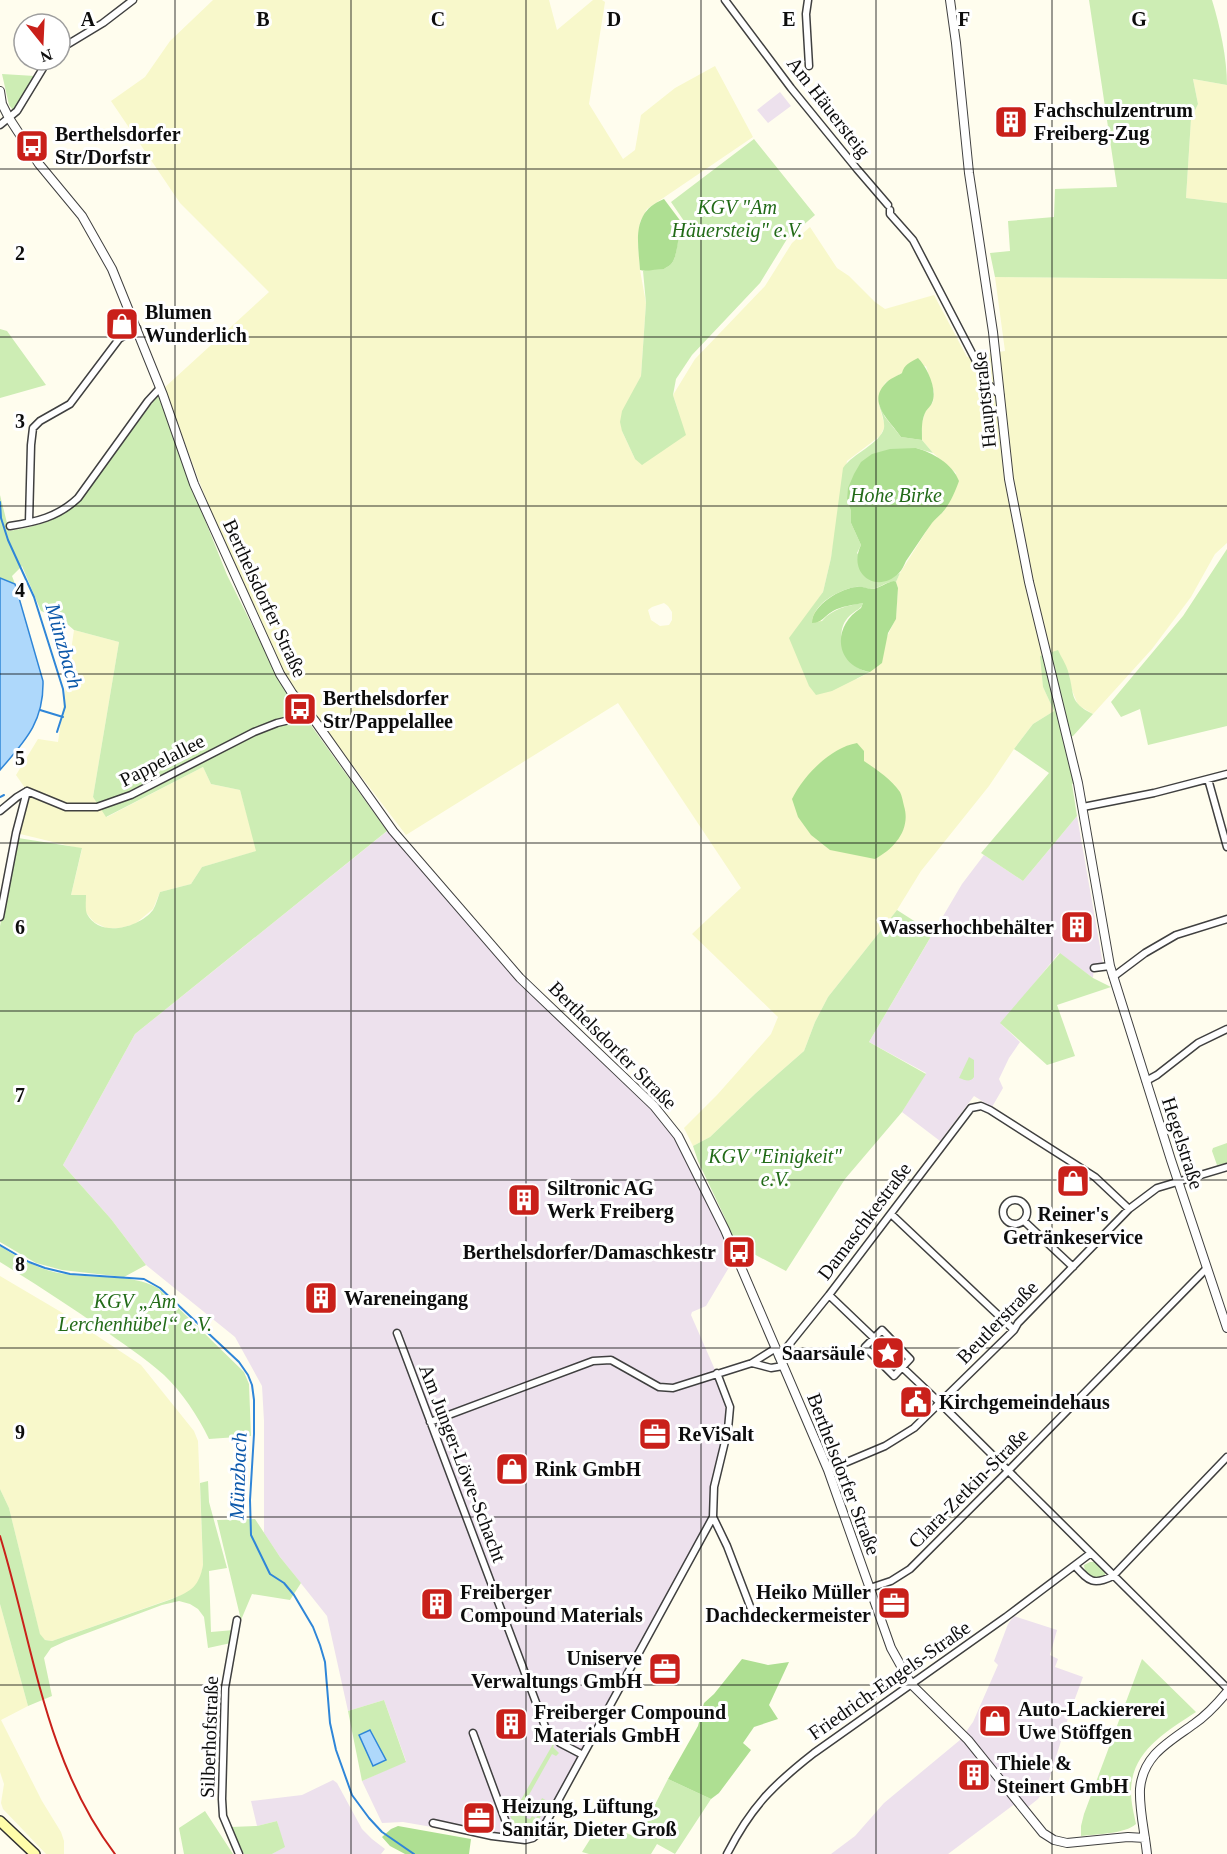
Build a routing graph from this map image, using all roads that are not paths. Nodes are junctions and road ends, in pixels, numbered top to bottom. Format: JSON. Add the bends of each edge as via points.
{"nodes":[{"id":1,"x":133,"y":0,"type":"edge"},
{"id":2,"x":725,"y":0,"type":"edge"},
{"id":3,"x":808,"y":0,"type":"edge"},
{"id":4,"x":950,"y":0,"type":"edge"},
{"id":5,"x":72,"y":42,"type":"edge"},
{"id":6,"x":809,"y":66,"type":"dead end"},
{"id":7,"x":41,"y":72,"type":"edge"},
{"id":8,"x":0,"y":91,"type":"edge"},
{"id":9,"x":9,"y":118,"type":"junction"},
{"id":10,"x":0,"y":124,"type":"edge"},
{"id":11,"x":137,"y":328,"type":"junction"},
{"id":12,"x":160,"y":388,"type":"junction"},
{"id":13,"x":1000,"y":395,"type":"junction"},
{"id":14,"x":29,"y":522,"type":"junction"},
{"id":15,"x":10,"y":526,"type":"dead end"},
{"id":16,"x":310,"y":715,"type":"junction"},
{"id":17,"x":1227,"y":774,"type":"edge"},
{"id":18,"x":1208,"y":779,"type":"junction"},
{"id":19,"x":27,"y":791,"type":"junction"},
{"id":20,"x":1080,"y":792,"type":"joint"},
{"id":21,"x":1083,"y":807,"type":"junction"},
{"id":22,"x":0,"y":811,"type":"edge"},
{"id":23,"x":1227,"y":848,"type":"edge"},
{"id":24,"x":0,"y":917,"type":"edge"},
{"id":25,"x":1227,"y":919,"type":"edge"},
{"id":26,"x":1110,"y":966,"type":"junction"},
{"id":27,"x":1094,"y":968,"type":"dead end"},
{"id":28,"x":1113,"y":977,"type":"junction"},
{"id":29,"x":1227,"y":1029,"type":"edge"},
{"id":30,"x":1146,"y":1081,"type":"junction"},
{"id":31,"x":1227,"y":1167,"type":"edge"},
{"id":32,"x":1178,"y":1181,"type":"junction"},
{"id":33,"x":1129,"y":1209,"type":"junction"},
{"id":34,"x":891,"y":1214,"type":"junction"},
{"id":35,"x":1024,"y":1221,"type":"junction"},
{"id":36,"x":1073,"y":1267,"type":"junction"},
{"id":37,"x":1206,"y":1269,"type":"junction"},
{"id":38,"x":829,"y":1295,"type":"junction"},
{"id":39,"x":1227,"y":1328,"type":"edge"},
{"id":40,"x":1014,"y":1330,"type":"junction"},
{"id":41,"x":396,"y":1333,"type":"dead end"},
{"id":42,"x":874,"y":1338,"type":"junction"},
{"id":43,"x":776,"y":1348,"type":"junction"},
{"id":44,"x":780,"y":1357,"type":"junction"},
{"id":45,"x":752,"y":1363,"type":"junction"},
{"id":46,"x":783,"y":1366,"type":"junction"},
{"id":47,"x":902,"y":1367,"type":"junction"},
{"id":48,"x":717,"y":1373,"type":"junction"},
{"id":49,"x":940,"y":1403,"type":"junction"},
{"id":50,"x":430,"y":1422,"type":"junction"},
{"id":51,"x":1227,"y":1456,"type":"edge"},
{"id":52,"x":828,"y":1470,"type":"junction"},
{"id":53,"x":1008,"y":1471,"type":"junction"},
{"id":54,"x":713,"y":1517,"type":"junction"},
{"id":55,"x":1091,"y":1553,"type":"junction"},
{"id":56,"x":1075,"y":1566,"type":"junction"},
{"id":57,"x":1113,"y":1576,"type":"junction"},
{"id":58,"x":870,"y":1588,"type":"junction"},
{"id":59,"x":753,"y":1614,"type":"dead end"},
{"id":60,"x":237,"y":1620,"type":"dead end"},
{"id":61,"x":911,"y":1684,"type":"junction"},
{"id":62,"x":1227,"y":1690,"type":"edge"},
{"id":63,"x":473,"y":1733,"type":"dead end"},
{"id":64,"x":583,"y":1755,"type":"junction"},
{"id":65,"x":0,"y":1821,"type":"edge"},
{"id":66,"x":433,"y":1823,"type":"dead end"},
{"id":67,"x":509,"y":1838,"type":"junction"},
{"id":68,"x":1145,"y":1838,"type":"junction"},
{"id":69,"x":35,"y":1854,"type":"edge"},
{"id":70,"x":238,"y":1854,"type":"edge"},
{"id":71,"x":727,"y":1854,"type":"edge"},
{"id":72,"x":1147,"y":1854,"type":"edge"}],
"edges":[{"from":1,"to":5,"type":"street"},
{"from":2,"to":13,"type":"street","name":"Am Häuersteig","via":[[913,240],[988,384]]},
{"from":3,"to":6,"type":"street"},
{"from":4,"to":13,"type":"street","name":"Hauptstraße"},
{"from":7,"to":9,"type":"street"},
{"from":8,"to":9,"type":"street","name":"Berthelsdorfer Straße"},
{"from":9,"to":10,"type":"street"},
{"from":9,"to":11,"type":"street","name":"Berthelsdorfer Straße","via":[[87,225],[112,269]]},
{"from":11,"to":12,"type":"street","name":"Berthelsdorfer Straße"},
{"from":11,"to":14,"type":"street","via":[[119,339],[70,404],[33,428]]},
{"from":12,"to":14,"type":"street","via":[[78,498],[56,514]]},
{"from":12,"to":16,"type":"street","name":"Berthelsdorfer Straße","via":[[194,484],[263,638],[280,674]]},
{"from":13,"to":20,"type":"street","name":"Hauptstraße","via":[[1013,505]]},
{"from":14,"to":15,"type":"street"},
{"from":16,"to":19,"type":"street","name":"Pappelallee","via":[[254,732],[131,795],[97,807],[66,807]]},
{"from":16,"to":43,"type":"street","name":"Berthelsdorfer Straße","via":[[393,831],[520,978],[671,1126],[717,1213]]},
{"from":17,"to":18,"type":"street"},
{"from":18,"to":21,"type":"street"},
{"from":18,"to":23,"type":"street"},
{"from":19,"to":22,"type":"street"},
{"from":19,"to":24,"type":"street"},
{"from":20,"to":21,"type":"street","name":"Hegelstraße"},
{"from":21,"to":26,"type":"street","name":"Hegelstraße"},
{"from":25,"to":28,"type":"street","via":[[1176,935]]},
{"from":26,"to":27,"type":"street"},
{"from":26,"to":28,"type":"street","name":"Hegelstraße"},
{"from":28,"to":30,"type":"street","name":"Hegelstraße"},
{"from":29,"to":30,"type":"street","via":[[1198,1043]]},
{"from":30,"to":32,"type":"street","name":"Hegelstraße"},
{"from":31,"to":32,"type":"street","name":"Beutlerstraße"},
{"from":32,"to":33,"type":"street","name":"Beutlerstraße","via":[[1157,1188]]},
{"from":32,"to":37,"type":"street","name":"Hegelstraße"},
{"from":33,"to":34,"type":"street","name":"Damaschkestraße","via":[[1095,1177],[990,1110],[976,1106],[970,1108]]},
{"from":33,"to":36,"type":"street","name":"Beutlerstraße"},
{"from":34,"to":38,"type":"street","name":"Damaschkestraße"},
{"from":34,"to":40,"type":"street"},
{"from":35,"to":35,"type":"street","via":[[1007,1222],[1003,1214],[1006,1204],[1013,1200],[1024,1204],[1028,1212]]},
{"from":35,"to":36,"type":"street"},
{"from":36,"to":40,"type":"street","name":"Beutlerstraße"},
{"from":37,"to":39,"type":"street","name":"Hegelstraße"},
{"from":37,"to":53,"type":"street","name":"Clara-Zetkin-Straße"},
{"from":38,"to":42,"type":"street"},
{"from":38,"to":44,"type":"street","name":"Damaschkestraße"},
{"from":40,"to":49,"type":"street","name":"Beutlerstraße"},
{"from":41,"to":50,"type":"street","name":"Am Junger-Löwe-Schacht"},
{"from":42,"to":47,"type":"street","via":[[882,1330],[910,1359]]},
{"from":42,"to":47,"type":"street","via":[[865,1347],[894,1376]]},
{"from":43,"to":44,"type":"street","name":"Berthelsdorfer Straße"},
{"from":43,"to":45,"type":"street"},
{"from":44,"to":46,"type":"street","name":"Berthelsdorfer Straße"},
{"from":45,"to":46,"type":"street","via":[[771,1368]]},
{"from":45,"to":48,"type":"street"},
{"from":46,"to":52,"type":"street","name":"Berthelsdorfer Straße"},
{"from":47,"to":49,"type":"street"},
{"from":48,"to":50,"type":"street","via":[[665,1388],[603,1359]]},
{"from":48,"to":54,"type":"street","via":[[730,1407],[714,1487]]},
{"from":49,"to":52,"type":"street","name":"Beutlerstraße","via":[[914,1428],[885,1446]]},
{"from":49,"to":53,"type":"street"},
{"from":50,"to":64,"type":"street","name":"Am Junger-Löwe-Schacht","via":[[546,1729],[560,1743]]},
{"from":51,"to":57,"type":"street"},
{"from":52,"to":58,"type":"street","name":"Berthelsdorfer Straße"},
{"from":53,"to":55,"type":"street"},
{"from":53,"to":58,"type":"street","name":"Clara-Zetkin-Straße","via":[[910,1569]]},
{"from":54,"to":59,"type":"street"},
{"from":54,"to":64,"type":"street"},
{"from":55,"to":56,"type":"street","name":"Friedrich-Engels-Straße"},
{"from":55,"to":57,"type":"street"},
{"from":56,"to":57,"type":"street","via":[[1092,1581]]},
{"from":56,"to":61,"type":"street","name":"Friedrich-Engels-Straße"},
{"from":57,"to":62,"type":"street"},
{"from":58,"to":61,"type":"street","name":"Berthelsdorfer Straße","via":[[891,1648]]},
{"from":60,"to":70,"type":"street","name":"Silberhofstraße","via":[[225,1689],[222,1798],[223,1816]]},
{"from":61,"to":68,"type":"street","name":"Berthelsdorfer Straße","via":[[968,1740],[1043,1833],[1067,1843]]},
{"from":61,"to":71,"type":"street","name":"Friedrich-Engels-Straße","via":[[781,1779],[741,1827]]},
{"from":62,"to":68,"type":"street","via":[[1216,1706],[1167,1742],[1146,1767],[1140,1790]]},
{"from":63,"to":67,"type":"street"},
{"from":64,"to":67,"type":"street","via":[[538,1835],[525,1840]]},
{"from":65,"to":69,"type":"main road"},
{"from":66,"to":67,"type":"street"},
{"from":68,"to":72,"type":"street"}]}
